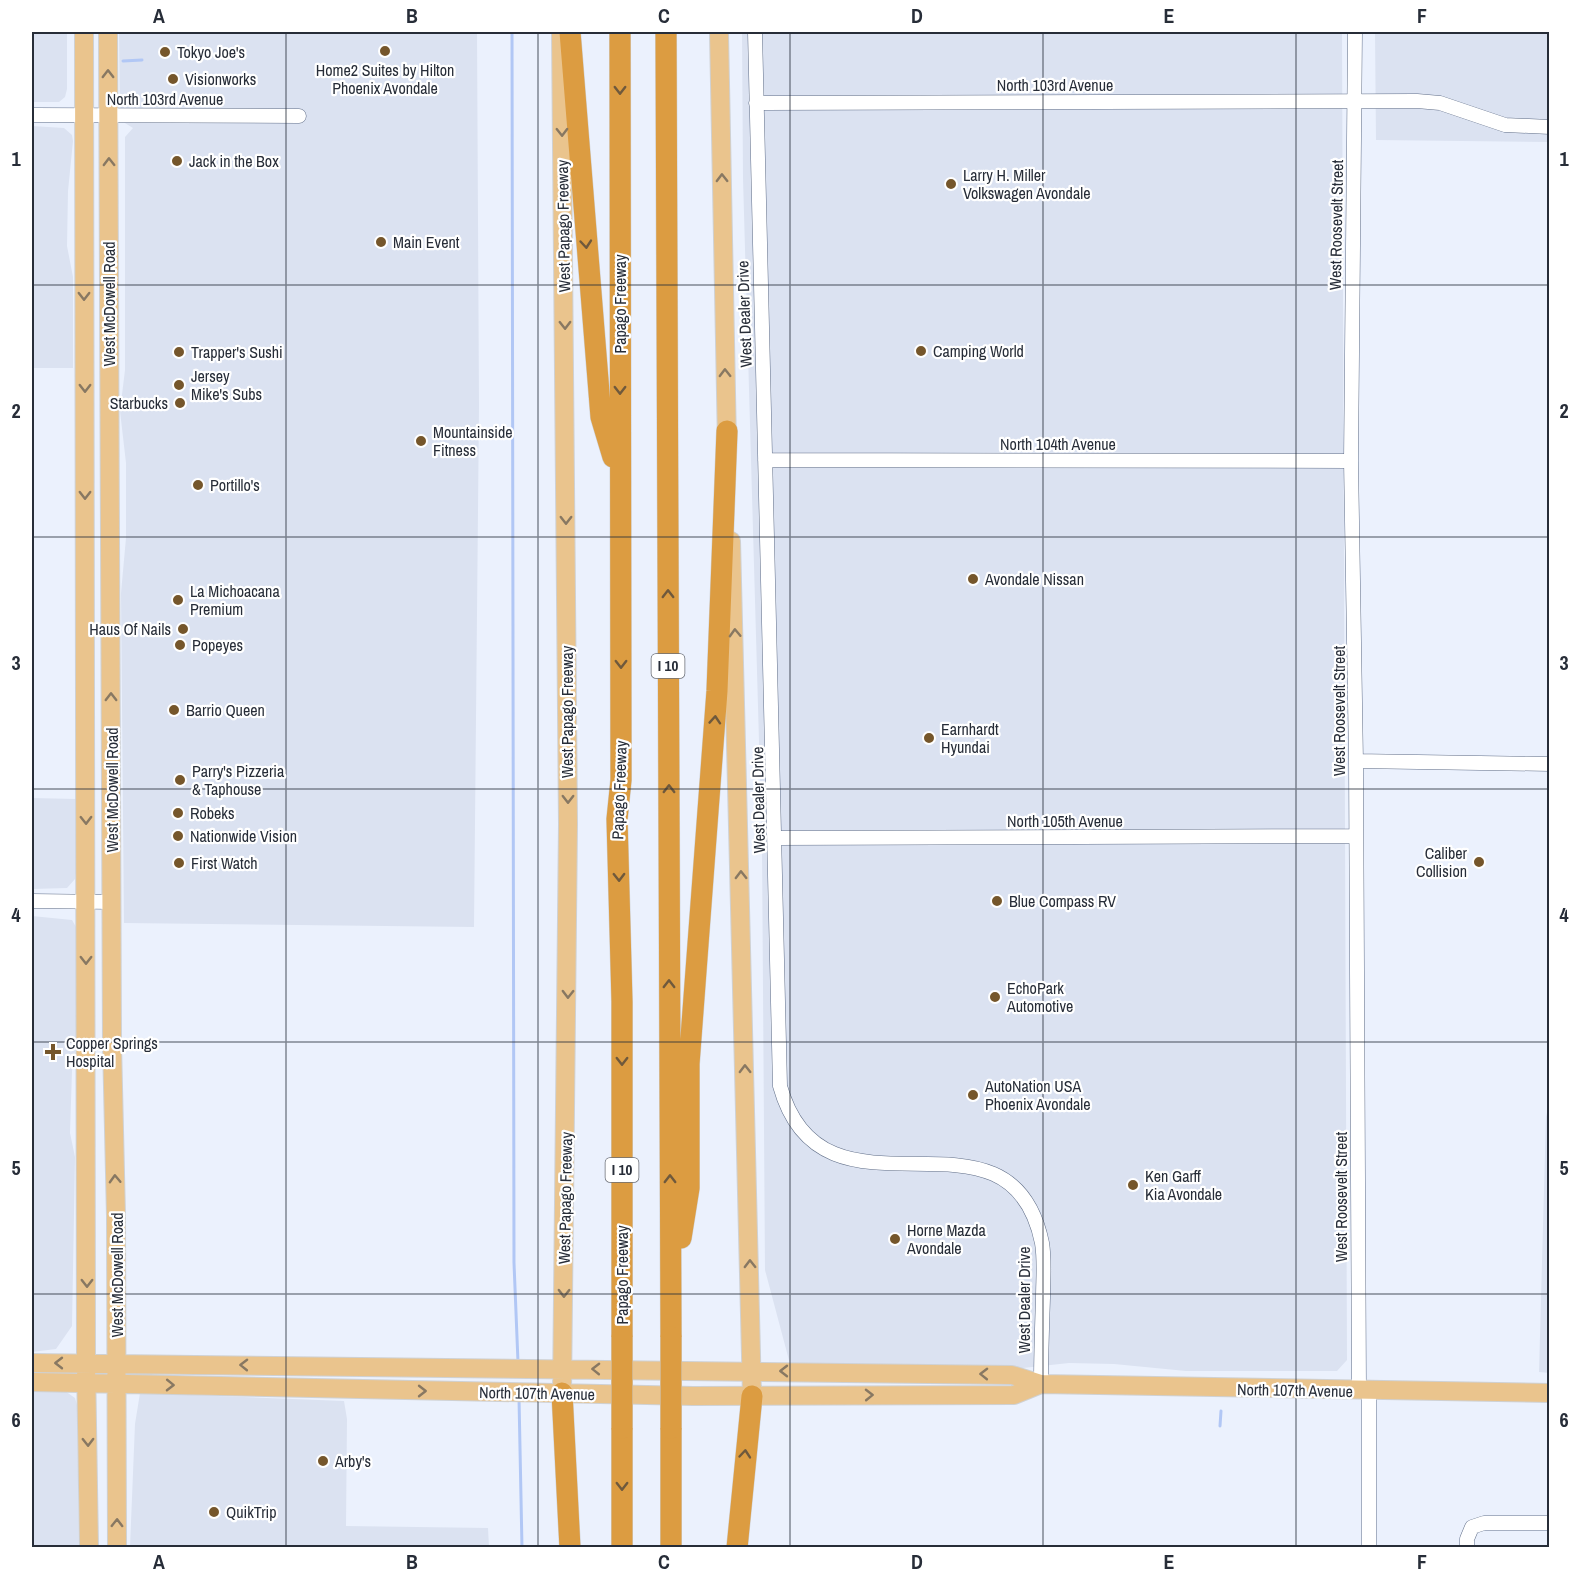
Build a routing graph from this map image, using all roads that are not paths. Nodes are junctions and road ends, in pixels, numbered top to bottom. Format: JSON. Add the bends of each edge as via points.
{"nodes":[{"id":1,"x":84,"y":32,"type":"edge"},
{"id":2,"x":108,"y":32,"type":"edge"},
{"id":3,"x":561,"y":32,"type":"edge"},
{"id":4,"x":570,"y":32,"type":"edge"},
{"id":5,"x":620,"y":32,"type":"edge"},
{"id":6,"x":666,"y":32,"type":"edge"},
{"id":7,"x":718,"y":32,"type":"edge"},
{"id":8,"x":755,"y":32,"type":"edge"},
{"id":9,"x":1355,"y":32,"type":"edge"},
{"id":10,"x":1355,"y":100,"type":"junction"},
{"id":11,"x":756,"y":104,"type":"junction"},
{"id":12,"x":32,"y":115,"type":"edge"},
{"id":13,"x":85,"y":116,"type":"junction"},
{"id":14,"x":108,"y":116,"type":"junction"},
{"id":15,"x":299,"y":117,"type":"dead end"},
{"id":16,"x":1550,"y":127,"type":"edge"},
{"id":17,"x":727,"y":431,"type":"junction"},
{"id":18,"x":765,"y":460,"type":"junction"},
{"id":19,"x":1351,"y":461,"type":"junction"},
{"id":20,"x":620,"y":479,"type":"junction"},
{"id":21,"x":1356,"y":762,"type":"junction"},
{"id":22,"x":1550,"y":764,"type":"edge"},
{"id":23,"x":1355,"y":836,"type":"junction"},
{"id":24,"x":775,"y":838,"type":"junction"},
{"id":25,"x":32,"y":901,"type":"edge"},
{"id":26,"x":86,"y":901,"type":"junction"},
{"id":27,"x":112,"y":902,"type":"junction"},
{"id":28,"x":670,"y":1301,"type":"junction"},
{"id":29,"x":32,"y":1363,"type":"edge"},
{"id":30,"x":86,"y":1363,"type":"junction"},
{"id":31,"x":117,"y":1363,"type":"junction"},
{"id":32,"x":321,"y":1367,"type":"junction"},
{"id":33,"x":563,"y":1368,"type":"junction"},
{"id":34,"x":438,"y":1369,"type":"junction"},
{"id":35,"x":752,"y":1371,"type":"junction"},
{"id":36,"x":32,"y":1382,"type":"edge"},
{"id":37,"x":87,"y":1384,"type":"junction"},
{"id":38,"x":118,"y":1384,"type":"junction"},
{"id":39,"x":1041,"y":1384,"type":"junction"},
{"id":40,"x":246,"y":1386,"type":"junction"},
{"id":41,"x":322,"y":1389,"type":"junction"},
{"id":42,"x":1364,"y":1390,"type":"junction"},
{"id":43,"x":562,"y":1393,"type":"junction"},
{"id":44,"x":1550,"y":1393,"type":"edge"},
{"id":45,"x":752,"y":1396,"type":"junction"},
{"id":46,"x":1550,"y":1523,"type":"edge"},
{"id":47,"x":89,"y":1548,"type":"edge"},
{"id":48,"x":117,"y":1548,"type":"edge"},
{"id":49,"x":570,"y":1548,"type":"edge"},
{"id":50,"x":622,"y":1548,"type":"edge"},
{"id":51,"x":671,"y":1548,"type":"edge"},
{"id":52,"x":737,"y":1548,"type":"edge"},
{"id":53,"x":1369,"y":1548,"type":"edge"},
{"id":54,"x":1467,"y":1548,"type":"edge"}],
"edges":[{"from":1,"to":13,"type":"main road","name":"West McDowell Road"},
{"from":14,"to":2,"type":"main road","name":"West McDowell Road","one_way":true},
{"from":3,"to":33,"type":"main road","name":"West Papago Freeway","one_way":true,"via":[[568,801]]},
{"from":4,"to":20,"type":"highway","one_way":true,"via":[[601,417]]},
{"from":5,"to":20,"type":"highway","name":"Papago Freeway","number":"I 10","one_way":true},
{"from":28,"to":6,"type":"highway","number":"I 10","one_way":true},
{"from":17,"to":7,"type":"main road","one_way":true},
{"from":8,"to":11,"type":"street","name":"West Dealer Drive"},
{"from":9,"to":10,"type":"street","name":"West Roosevelt Street"},
{"from":10,"to":11,"type":"street","name":"North 103rd Avenue"},
{"from":10,"to":16,"type":"street","name":"North 103rd Avenue","via":[[1440,103],[1505,125]]},
{"from":10,"to":19,"type":"street","name":"West Roosevelt Street"},
{"from":11,"to":18,"type":"street","name":"West Dealer Drive"},
{"from":12,"to":13,"type":"street","name":"North 103rd Avenue"},
{"from":13,"to":14,"type":"street","name":"North 103rd Avenue"},
{"from":13,"to":26,"type":"main road","name":"West McDowell Road","one_way":true},
{"from":14,"to":15,"type":"street","name":"North 103rd Avenue"},
{"from":27,"to":14,"type":"main road","name":"West McDowell Road","one_way":true},
{"from":28,"to":17,"type":"highway","one_way":true,"via":[[689,1188],[689,1064],[717,691]]},
{"from":35,"to":17,"type":"main road","one_way":true},
{"from":18,"to":19,"type":"street","name":"North 104th Avenue"},
{"from":18,"to":24,"type":"street","name":"West Dealer Drive"},
{"from":19,"to":21,"type":"street","name":"West Roosevelt Street"},
{"from":20,"to":50,"type":"highway","name":"Papago Freeway","number":"I 10","one_way":true,"bridge":true,"via":[[621,780],[617,819],[622,1002]]},
{"from":21,"to":22,"type":"street"},
{"from":21,"to":23,"type":"street","name":"West Roosevelt Street"},
{"from":23,"to":24,"type":"street","name":"North 105th Avenue"},
{"from":23,"to":42,"type":"street","name":"West Roosevelt Street"},
{"from":24,"to":39,"type":"street","name":"West Dealer Drive","via":[[778,1056],[780,1086],[789,1111],[808,1136],[832,1154],[862,1163],[976,1167],[993,1173],[1022,1197],[1037,1227],[1043,1253]]},
{"from":25,"to":26,"type":"street"},
{"from":26,"to":27,"type":"street"},
{"from":26,"to":30,"type":"main road","name":"West McDowell Road","one_way":true},
{"from":31,"to":27,"type":"main road","name":"West McDowell Road","one_way":true},
{"from":28,"to":51,"type":"highway","number":"I 10","bridge":true},
{"from":30,"to":29,"type":"main road","name":"North 107th Avenue","one_way":true},
{"from":30,"to":31,"type":"main road","name":"North 107th Avenue"},
{"from":30,"to":37,"type":"main road","name":"West McDowell Road"},
{"from":32,"to":31,"type":"main road","name":"North 107th Avenue","one_way":true},
{"from":31,"to":38,"type":"main road","name":"West McDowell Road"},
{"from":32,"to":34,"type":"main road","name":"North 107th Avenue"},
{"from":32,"to":40,"type":"main road","via":[[312,1377],[266,1379]]},
{"from":33,"to":34,"type":"main road","name":"North 107th Avenue"},
{"from":35,"to":33,"type":"main road","name":"North 107th Avenue","one_way":true},
{"from":33,"to":43,"type":"main road","name":"West Papago Freeway"},
{"from":34,"to":41,"type":"main road","via":[[431,1377],[337,1379]]},
{"from":39,"to":35,"type":"main road","name":"North 107th Avenue","one_way":true,"via":[[1012,1375]]},
{"from":35,"to":45,"type":"main road"},
{"from":36,"to":37,"type":"main road","name":"North 107th Avenue"},
{"from":37,"to":38,"type":"main road","name":"North 107th Avenue"},
{"from":37,"to":47,"type":"main road","name":"West McDowell Road","one_way":true},
{"from":38,"to":40,"type":"main road","name":"North 107th Avenue","one_way":true},
{"from":48,"to":38,"type":"main road","name":"West McDowell Road","one_way":true},
{"from":39,"to":42,"type":"main road","name":"North 107th Avenue"},
{"from":45,"to":39,"type":"main road","name":"North 107th Avenue","one_way":true,"via":[[1014,1395]]},
{"from":40,"to":41,"type":"main road","name":"North 107th Avenue"},
{"from":41,"to":43,"type":"main road","name":"North 107th Avenue","one_way":true},
{"from":42,"to":44,"type":"main road","name":"North 107th Avenue"},
{"from":42,"to":53,"type":"street","name":"West Roosevelt Street"},
{"from":43,"to":45,"type":"main road","name":"North 107th Avenue"},
{"from":43,"to":49,"type":"highway"},
{"from":52,"to":45,"type":"highway","one_way":true},
{"from":46,"to":54,"type":"street","via":[[1484,1523],[1472,1527]]}]}
